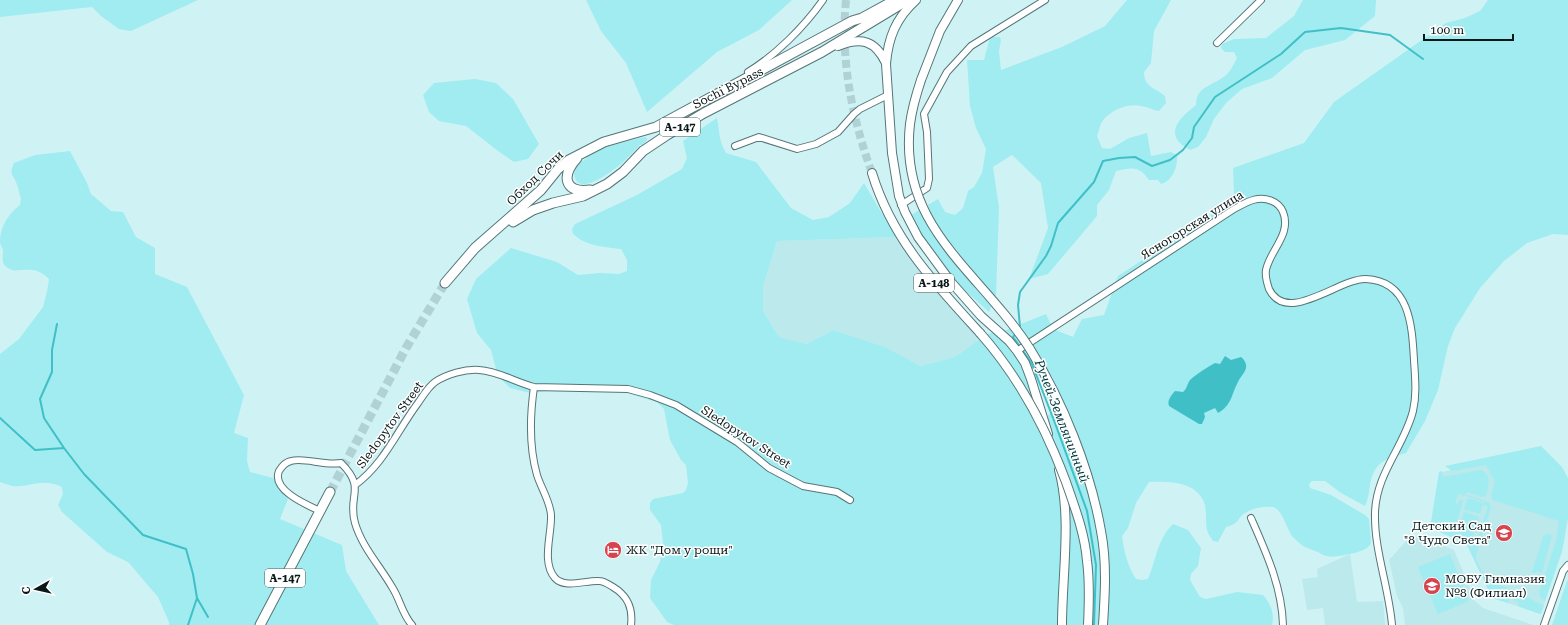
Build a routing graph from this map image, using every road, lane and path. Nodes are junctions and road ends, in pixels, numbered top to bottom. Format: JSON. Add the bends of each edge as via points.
{"nodes":[{"id":1,"x":823,"y":0,"type":"edge"},
{"id":2,"x":885,"y":0,"type":"edge"},
{"id":3,"x":895,"y":0,"type":"edge"},
{"id":4,"x":908,"y":0,"type":"edge"},
{"id":5,"x":916,"y":0,"type":"edge"},
{"id":6,"x":958,"y":0,"type":"edge"},
{"id":7,"x":1045,"y":0,"type":"edge"},
{"id":8,"x":1261,"y":0,"type":"edge"},
{"id":9,"x":852,"y":21,"type":"junction"},
{"id":10,"x":1217,"y":42,"type":"dead end"},
{"id":11,"x":822,"y":52,"type":"junction"},
{"id":12,"x":886,"y":64,"type":"junction"},
{"id":13,"x":724,"y":91,"type":"junction"},
{"id":14,"x":888,"y":95,"type":"junction"},
{"id":15,"x":735,"y":146,"type":"dead end"},
{"id":16,"x":580,"y":154,"type":"junction"},
{"id":17,"x":872,"y":173,"type":"tunnel mouth"},
{"id":18,"x":594,"y":190,"type":"junction"},
{"id":19,"x":902,"y":205,"type":"junction"},
{"id":20,"x":462,"y":263,"type":"junction"},
{"id":21,"x":445,"y":283,"type":"tunnel mouth"},
{"id":22,"x":1017,"y":351,"type":"junction"},
{"id":23,"x":534,"y":387,"type":"junction"},
{"id":24,"x":355,"y":485,"type":"junction"},
{"id":25,"x":330,"y":492,"type":"tunnel mouth"},
{"id":26,"x":850,"y":500,"type":"dead end"},
{"id":27,"x":320,"y":511,"type":"junction"},
{"id":28,"x":1251,"y":518,"type":"dead end"},
{"id":29,"x":1568,"y":565,"type":"edge"},
{"id":30,"x":260,"y":625,"type":"edge"},
{"id":31,"x":412,"y":625,"type":"edge"},
{"id":32,"x":630,"y":625,"type":"edge"},
{"id":33,"x":1062,"y":625,"type":"edge"},
{"id":34,"x":1088,"y":625,"type":"edge"},
{"id":35,"x":1103,"y":625,"type":"edge"},
{"id":36,"x":1283,"y":625,"type":"edge"},
{"id":37,"x":1392,"y":625,"type":"edge"},
{"id":38,"x":1544,"y":625,"type":"edge"}],
"edges":[{"from":1,"to":13,"type":"street","number":"А-147","via":[[776,53]]},
{"from":2,"to":9,"type":"highway","number":"А-147"},
{"from":3,"to":9,"type":"highway","number":"А-147"},
{"from":4,"to":11,"type":"highway","name":"Sochi Bypass","number":"А-147"},
{"from":5,"to":12,"type":"main road","via":[[894,26]]},
{"from":6,"to":35,"type":"main road","number":"А-148","bridge":true,"via":[[940,31],[913,106],[909,162],[915,190],[940,238],[1007,316],[1029,348],[1046,377],[1078,448],[1102,532],[1105,587]]},
{"from":7,"to":19,"type":"street","via":[[971,46],[947,72],[924,114],[928,184],[925,191]]},
{"from":8,"to":10,"type":"street"},
{"from":9,"to":13,"type":"highway","name":"Обход Сочи","number":"А-147"},
{"from":11,"to":12,"type":"main road","number":"А-147","via":[[849,41],[865,42],[878,49]]},
{"from":11,"to":18,"type":"highway","name":"Sochi Bypass","number":"А-147","via":[[667,134],[643,151],[607,184]]},
{"from":12,"to":14,"type":"main road"},
{"from":13,"to":16,"type":"highway","name":"Обход Сочи","number":"А-147","via":[[656,127],[612,139]]},
{"from":14,"to":15,"type":"street","via":[[860,110],[838,132],[816,144],[797,149],[758,137]]},
{"from":14,"to":19,"type":"main road","via":[[892,153]]},
{"from":16,"to":18,"type":"highway","number":"А-147","via":[[568,169],[567,178],[575,190]]},
{"from":16,"to":20,"type":"highway","name":"Обход Сочи","number":"А-147","via":[[562,165],[541,190],[475,248]]},
{"from":17,"to":34,"type":"main road","number":"А-148","bridge":true,"via":[[884,205],[908,248],[1009,369],[1028,399],[1055,454],[1079,521],[1087,562]]},
{"from":18,"to":20,"type":"highway","name":"Sochi Bypass","number":"А-147","via":[[583,196],[533,210]]},
{"from":19,"to":22,"type":"main road","via":[[918,237],[951,282],[980,316]]},
{"from":20,"to":21,"type":"highway","name":"Обход Сочи","number":"А-147"},
{"from":22,"to":33,"type":"main road","via":[[1025,363],[1060,474],[1065,525]]},
{"from":22,"to":37,"type":"street","name":"Ясногорская улица","via":[[1234,209],[1257,198],[1275,202],[1284,216],[1282,236],[1266,272],[1269,288],[1280,300],[1300,303],[1361,279],[1374,279],[1393,288],[1403,300],[1413,333],[1416,389],[1406,432],[1380,484],[1376,503],[1376,533]]},
{"from":23,"to":24,"type":"street","name":"Sledopytov Street","via":[[480,370],[454,374],[435,382],[413,409],[376,467]]},
{"from":23,"to":26,"type":"street","name":"Sledopytov Street","via":[[628,389],[650,395],[682,409],[737,442],[769,468],[803,486],[837,492]]},
{"from":23,"to":32,"type":"street","via":[[532,442],[537,474],[551,511],[548,556],[551,570],[558,581],[601,581],[618,590],[630,604]]},
{"from":24,"to":27,"type":"street","via":[[351,474],[341,463],[327,465],[299,460],[285,463],[278,477],[283,488],[294,498]]},
{"from":24,"to":31,"type":"street","via":[[355,524],[370,554],[393,587],[404,614]]},
{"from":25,"to":27,"type":"highway","number":"А-147"},
{"from":27,"to":30,"type":"highway","number":"А-147"},
{"from":28,"to":36,"type":"street","via":[[1274,573]]},
{"from":29,"to":38,"type":"street","via":[[1563,571]]}]}
